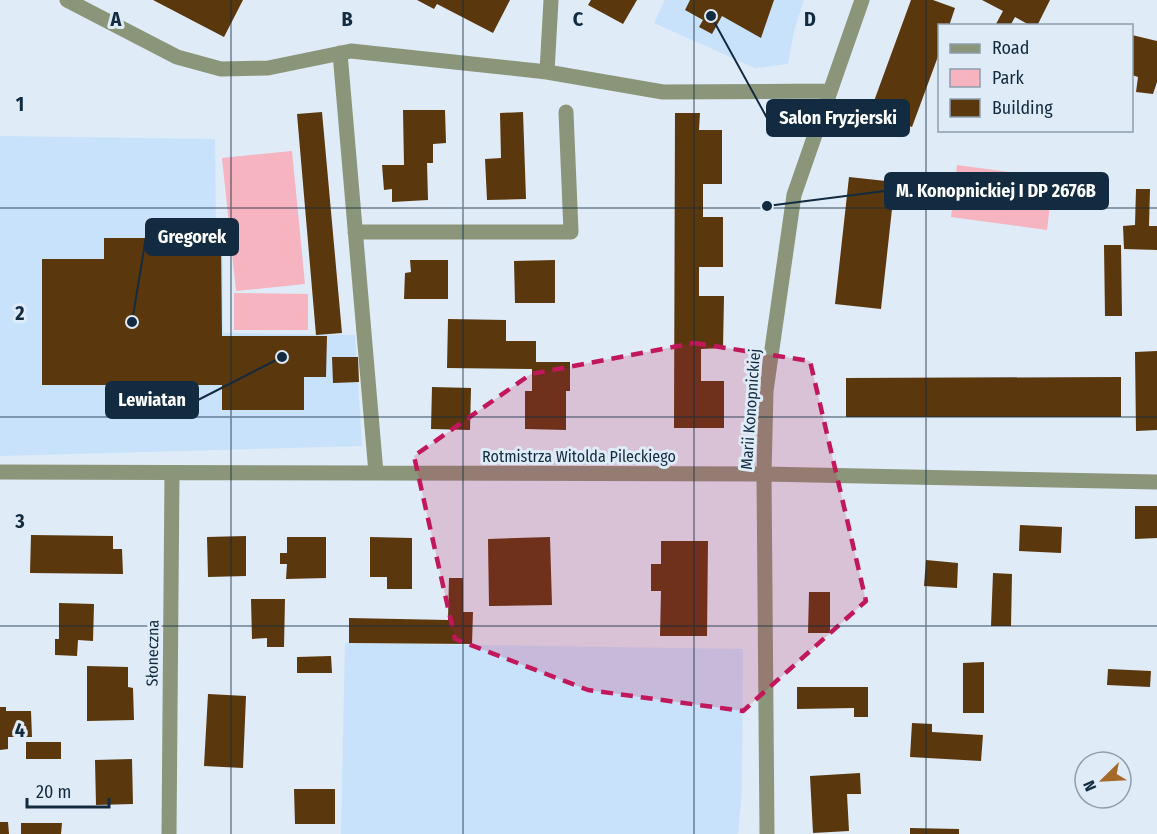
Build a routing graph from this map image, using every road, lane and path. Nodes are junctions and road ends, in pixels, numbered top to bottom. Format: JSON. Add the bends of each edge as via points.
{"nodes":[{"id":1,"x":67,"y":0,"type":"edge"},
{"id":2,"x":551,"y":0,"type":"edge"},
{"id":3,"x":862,"y":0,"type":"edge"},
{"id":4,"x":340,"y":53,"type":"junction"},
{"id":5,"x":547,"y":72,"type":"junction"},
{"id":6,"x":830,"y":91,"type":"junction"},
{"id":7,"x":566,"y":112,"type":"dead end"},
{"id":8,"x":355,"y":232,"type":"junction"},
{"id":9,"x":0,"y":472,"type":"edge"},
{"id":10,"x":172,"y":473,"type":"junction"},
{"id":11,"x":376,"y":473,"type":"junction"},
{"id":12,"x":764,"y":474,"type":"junction"},
{"id":13,"x":1157,"y":482,"type":"edge"},
{"id":14,"x":169,"y":834,"type":"edge"},
{"id":15,"x":766,"y":834,"type":"edge"}],
"edges":[{"from":1,"to":4,"type":"street","via":[[177,57],[221,69],[268,68]]},
{"from":2,"to":5,"type":"street"},
{"from":3,"to":6,"type":"street","name":"Marii Konopnickiej"},
{"from":4,"to":5,"type":"street"},
{"from":4,"to":8,"type":"street"},
{"from":5,"to":6,"type":"street","via":[[663,92]]},
{"from":6,"to":12,"type":"street","name":"Marii Konopnickiej","via":[[794,195],[766,391]]},
{"from":7,"to":8,"type":"street","via":[[571,232]]},
{"from":8,"to":11,"type":"street"},
{"from":9,"to":10,"type":"street","name":"Rotmistrza Witolda Pileckiego"},
{"from":10,"to":11,"type":"street","name":"Rotmistrza Witolda Pileckiego"},
{"from":10,"to":14,"type":"street","name":"Słoneczna"},
{"from":11,"to":12,"type":"street","name":"Rotmistrza Witolda Pileckiego"},
{"from":12,"to":13,"type":"street","name":"Rotmistrza Witolda Pileckiego"},
{"from":12,"to":15,"type":"street","name":"Marii Konopnickiej"}]}
